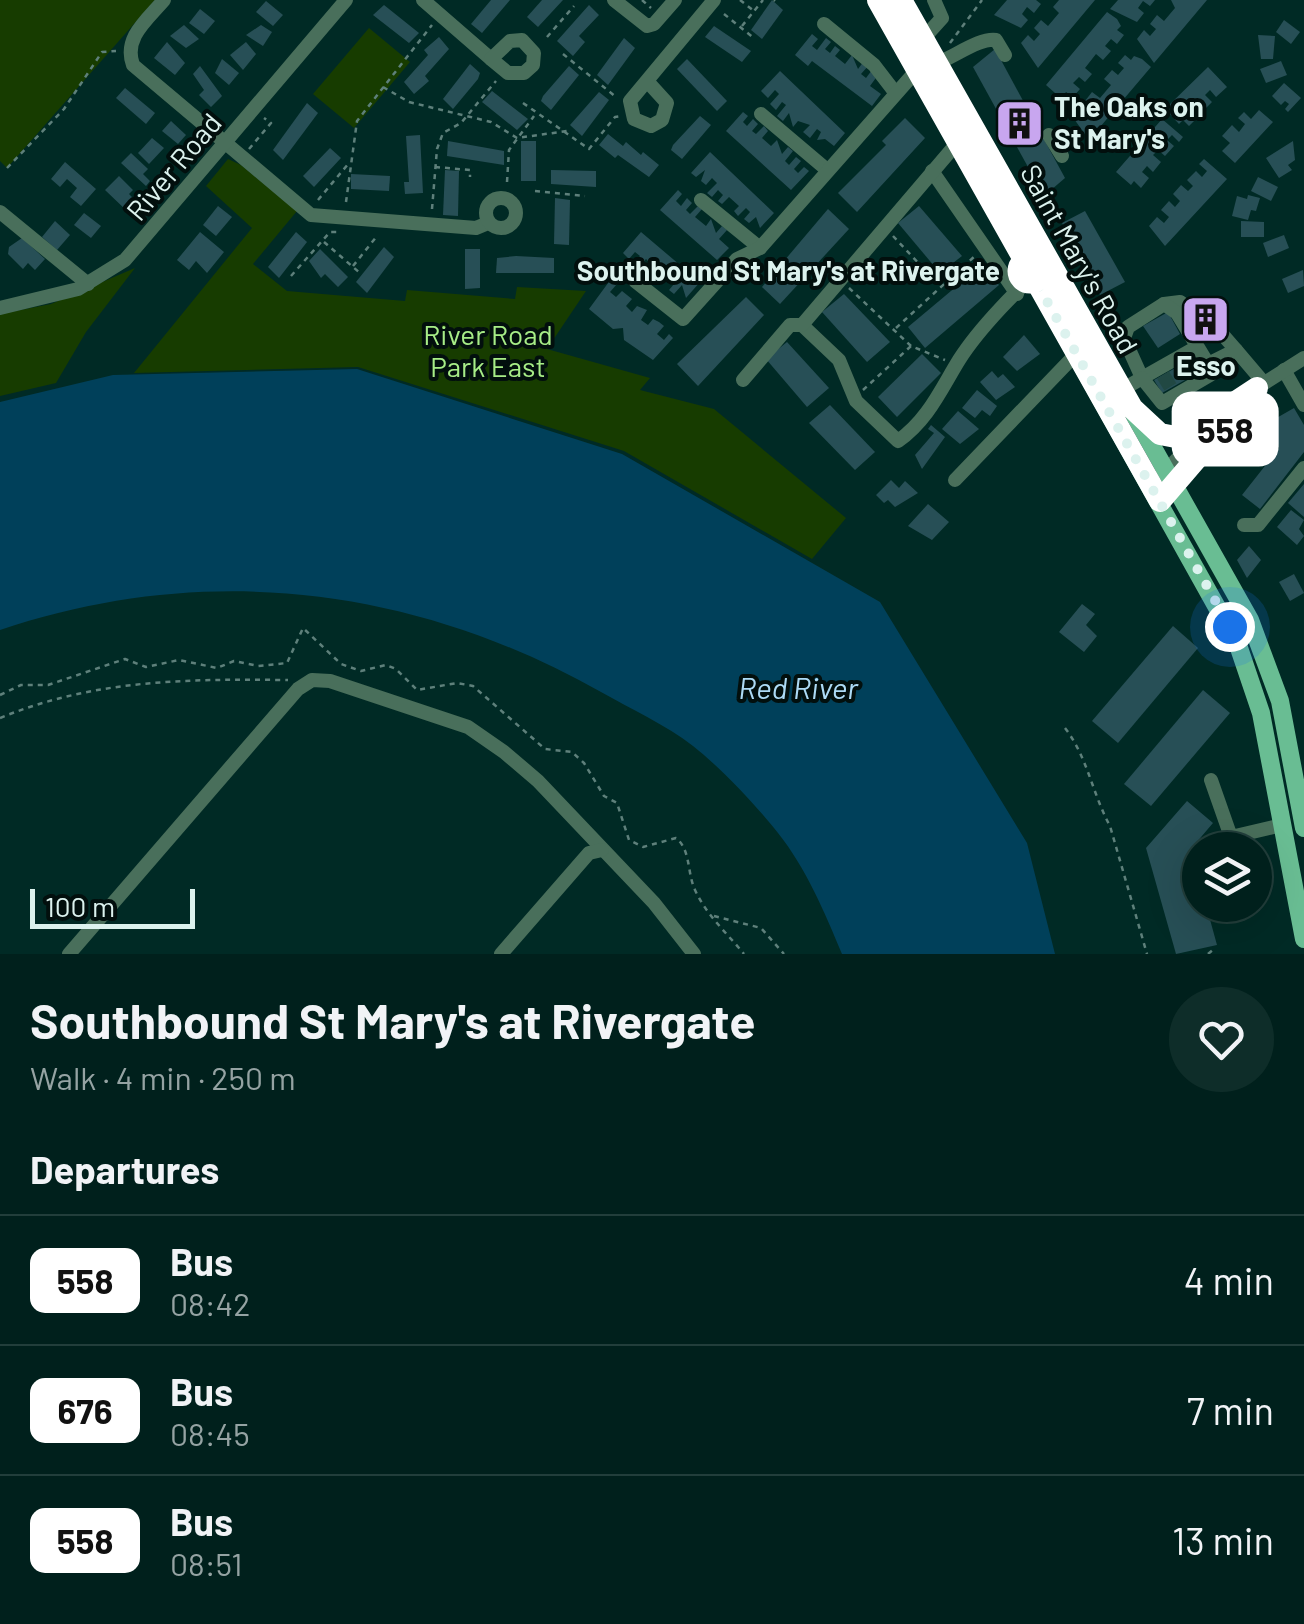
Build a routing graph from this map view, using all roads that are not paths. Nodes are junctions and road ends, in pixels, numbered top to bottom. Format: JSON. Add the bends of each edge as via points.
{"nodes":[{"id":1,"x":164,"y":0,"type":"edge"},
{"id":2,"x":346,"y":0,"type":"edge"},
{"id":3,"x":423,"y":0,"type":"edge"},
{"id":4,"x":614,"y":0,"type":"edge"},
{"id":5,"x":675,"y":0,"type":"edge"},
{"id":6,"x":714,"y":0,"type":"edge"},
{"id":7,"x":878,"y":0,"type":"edge"},
{"id":8,"x":900,"y":0,"type":"edge"},
{"id":9,"x":934,"y":0,"type":"edge"},
{"id":10,"x":824,"y":24,"type":"dead end"},
{"id":11,"x":923,"y":39,"type":"junction"},
{"id":12,"x":1005,"y":55,"type":"dead end"},
{"id":13,"x":491,"y":59,"type":"dead end"},
{"id":14,"x":939,"y":66,"type":"junction"},
{"id":15,"x":917,"y":70,"type":"junction"},
{"id":16,"x":648,"y":80,"type":"junction"},
{"id":17,"x":894,"y":91,"type":"junction"},
{"id":18,"x":761,"y":114,"type":"dead end"},
{"id":19,"x":1048,"y":135,"type":"dead end"},
{"id":20,"x":958,"y":142,"type":"junction"},
{"id":21,"x":226,"y":144,"type":"junction"},
{"id":22,"x":1062,"y":156,"type":"dead end"},
{"id":23,"x":826,"y":169,"type":"junction"},
{"id":24,"x":932,"y":171,"type":"junction"},
{"id":25,"x":701,"y":200,"type":"dead end"},
{"id":26,"x":0,"y":212,"type":"edge"},
{"id":27,"x":488,"y":222,"type":"dead end"},
{"id":28,"x":760,"y":248,"type":"junction"},
{"id":29,"x":1050,"y":265,"type":"junction"},
{"id":30,"x":1033,"y":275,"type":"junction"},
{"id":31,"x":635,"y":281,"type":"dead end"},
{"id":32,"x":88,"y":284,"type":"junction"},
{"id":33,"x":1017,"y":294,"type":"junction"},
{"id":34,"x":1164,"y":304,"type":"junction"},
{"id":35,"x":0,"y":308,"type":"edge"},
{"id":36,"x":1195,"y":313,"type":"dead end"},
{"id":37,"x":802,"y":325,"type":"junction"},
{"id":38,"x":1216,"y":327,"type":"dead end"},
{"id":39,"x":1195,"y":348,"type":"junction"},
{"id":40,"x":1236,"y":350,"type":"junction"},
{"id":41,"x":1077,"y":353,"type":"junction"},
{"id":42,"x":1304,"y":358,"type":"edge"},
{"id":43,"x":1208,"y":364,"type":"junction"},
{"id":44,"x":1284,"y":370,"type":"junction"},
{"id":45,"x":1184,"y":372,"type":"junction"},
{"id":46,"x":1142,"y":378,"type":"junction"},
{"id":47,"x":743,"y":380,"type":"dead end"},
{"id":48,"x":1167,"y":382,"type":"junction"},
{"id":49,"x":1260,"y":386,"type":"junction"},
{"id":50,"x":1122,"y":390,"type":"junction"},
{"id":51,"x":1304,"y":405,"type":"edge"},
{"id":52,"x":1132,"y":408,"type":"junction"},
{"id":53,"x":1213,"y":420,"type":"junction"},
{"id":54,"x":1304,"y":468,"type":"edge"},
{"id":55,"x":1170,"y":477,"type":"junction"},
{"id":56,"x":955,"y":480,"type":"dead end"},
{"id":57,"x":1156,"y":494,"type":"junction"},
{"id":58,"x":1244,"y":525,"type":"dead end"},
{"id":59,"x":1211,"y":780,"type":"dead end"},
{"id":60,"x":1304,"y":829,"type":"edge"},
{"id":61,"x":1283,"y":830,"type":"junction"},
{"id":62,"x":602,"y":850,"type":"junction"},
{"id":63,"x":1304,"y":939,"type":"edge"},
{"id":64,"x":69,"y":954,"type":"edge"},
{"id":65,"x":502,"y":954,"type":"edge"},
{"id":66,"x":694,"y":954,"type":"edge"}],
"edges":[{"from":1,"to":21,"type":"street","via":[[132,38],[133,65]]},
{"from":2,"to":21,"type":"street","name":"River Road"},
{"from":3,"to":13,"type":"street"},
{"from":4,"to":5,"type":"street","via":[[647,26]]},
{"from":6,"to":16,"type":"street"},
{"from":7,"to":15,"type":"main road","name":"Saint Mary's Road"},
{"from":8,"to":11,"type":"main road","name":"Saint Mary's Road"},
{"from":9,"to":11,"type":"street","via":[[942,18]]},
{"from":10,"to":17,"type":"street"},
{"from":11,"to":14,"type":"main road","name":"Saint Mary's Road"},
{"from":12,"to":14,"type":"street","via":[[996,40],[982,39]]},
{"from":14,"to":15,"type":"street"},
{"from":14,"to":29,"type":"main road","name":"Saint Mary's Road"},
{"from":15,"to":17,"type":"street"},
{"from":15,"to":20,"type":"main road","name":"Saint Mary's Road"},
{"from":16,"to":16,"type":"street","via":[[665,97],[665,115],[644,125],[626,107]]},
{"from":17,"to":23,"type":"street"},
{"from":18,"to":23,"type":"street"},
{"from":19,"to":22,"type":"street"},
{"from":20,"to":24,"type":"street"},
{"from":20,"to":30,"type":"main road","name":"Saint Mary's Road"},
{"from":21,"to":27,"type":"street","via":[[311,215],[476,228]]},
{"from":21,"to":32,"type":"street","name":"River Road","via":[[144,242]]},
{"from":23,"to":28,"type":"street"},
{"from":24,"to":33,"type":"street"},
{"from":24,"to":37,"type":"street"},
{"from":25,"to":28,"type":"street"},
{"from":26,"to":32,"type":"street"},
{"from":28,"to":31,"type":"street","via":[[737,259],[683,319]]},
{"from":29,"to":30,"type":"street"},
{"from":29,"to":50,"type":"main road","name":"Saint Mary's Road","via":[[1089,321]]},
{"from":30,"to":33,"type":"street"},
{"from":30,"to":41,"type":"main road","name":"Saint Mary's Road"},
{"from":32,"to":35,"type":"street","name":"River Road"},
{"from":33,"to":37,"type":"street","via":[[898,441],[853,396],[839,360]]},
{"from":34,"to":36,"type":"street","via":[[1180,302]]},
{"from":34,"to":39,"type":"street"},
{"from":34,"to":46,"type":"street","via":[[1128,326],[1124,338]]},
{"from":37,"to":47,"type":"street","via":[[790,324]]},
{"from":38,"to":40,"type":"street"},
{"from":39,"to":43,"type":"street"},
{"from":39,"to":45,"type":"street"},
{"from":40,"to":43,"type":"street"},
{"from":40,"to":49,"type":"street"},
{"from":41,"to":56,"type":"street"},
{"from":41,"to":57,"type":"main road","name":"Saint Mary's Road"},
{"from":42,"to":44,"type":"street"},
{"from":43,"to":45,"type":"street","via":[[1210,375]]},
{"from":44,"to":49,"type":"street"},
{"from":44,"to":51,"type":"street"},
{"from":45,"to":48,"type":"street"},
{"from":45,"to":48,"type":"street"},
{"from":46,"to":48,"type":"street"},
{"from":46,"to":48,"type":"street","via":[[1162,404]]},
{"from":46,"to":50,"type":"street"},
{"from":49,"to":53,"type":"street"},
{"from":49,"to":55,"type":"street"},
{"from":50,"to":52,"type":"main road","name":"Saint Mary's Road"},
{"from":52,"to":53,"type":"main road","via":[[1172,438]]},
{"from":52,"to":55,"type":"main road","name":"Saint Mary's Road"},
{"from":53,"to":55,"type":"street"},
{"from":54,"to":58,"type":"street","via":[[1258,525]]},
{"from":55,"to":57,"type":"street"},
{"from":55,"to":60,"type":"main road","name":"Saint Mary's Road","via":[[1266,658]]},
{"from":57,"to":61,"type":"main road","name":"Saint Mary's Road","via":[[1246,664]]},
{"from":59,"to":61,"type":"street","via":[[1231,837]]},
{"from":60,"to":61,"type":"main road"},
{"from":61,"to":63,"type":"main road","name":"Saint Mary's Road"},
{"from":62,"to":64,"type":"street","via":[[538,781],[468,727],[312,680],[298,688]]},
{"from":62,"to":65,"type":"street","via":[[589,853]]},
{"from":62,"to":66,"type":"street"}]}
